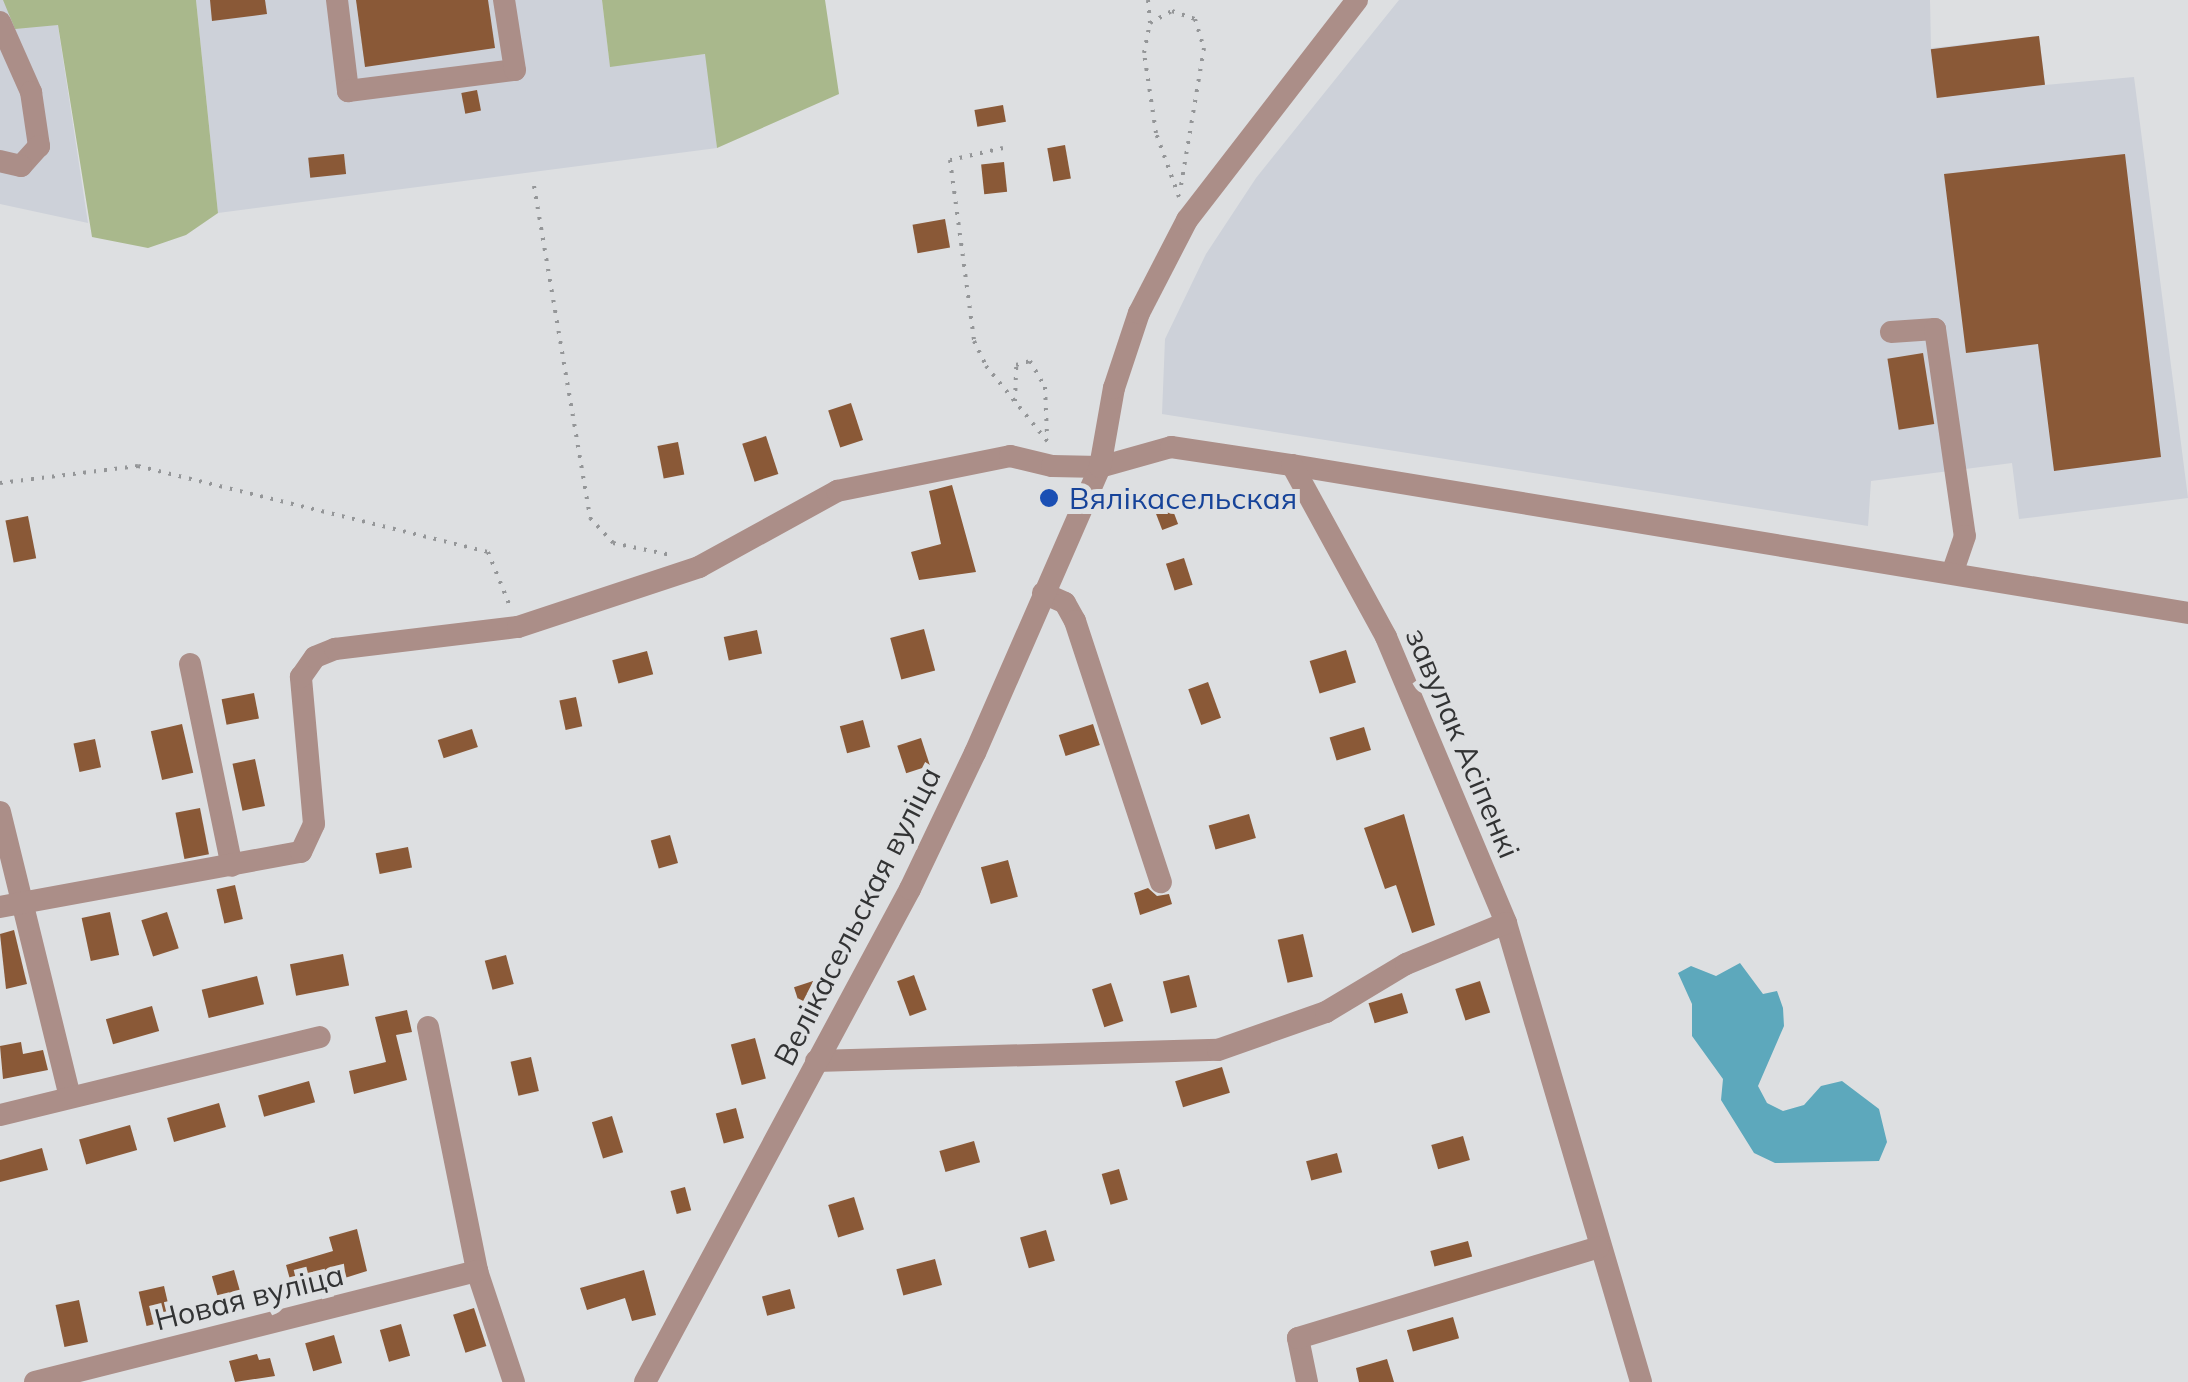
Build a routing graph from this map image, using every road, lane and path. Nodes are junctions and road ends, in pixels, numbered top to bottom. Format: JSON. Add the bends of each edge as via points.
{"nodes":[{"id":1,"x":337,"y":0,"type":"edge"},
{"id":2,"x":504,"y":0,"type":"edge"},
{"id":3,"x":1148,"y":0,"type":"edge"},
{"id":4,"x":1357,"y":0,"type":"edge"},
{"id":5,"x":0,"y":22,"type":"edge"},
{"id":6,"x":1150,"y":23,"type":"junction"},
{"id":7,"x":1004,"y":148,"type":"dead end"},
{"id":8,"x":0,"y":161,"type":"edge"},
{"id":9,"x":534,"y":186,"type":"dead end"},
{"id":10,"x":1183,"y":208,"type":"junction"},
{"id":11,"x":1891,"y":332,"type":"dead end"},
{"id":12,"x":1015,"y":404,"type":"junction"},
{"id":13,"x":1047,"y":434,"type":"junction"},
{"id":14,"x":1292,"y":465,"type":"junction"},
{"id":15,"x":1052,"y":466,"type":"junction"},
{"id":16,"x":1100,"y":467,"type":"junction"},
{"id":17,"x":0,"y":483,"type":"edge"},
{"id":18,"x":699,"y":566,"type":"junction"},
{"id":19,"x":1952,"y":572,"type":"junction"},
{"id":20,"x":1043,"y":592,"type":"junction"},
{"id":21,"x":2188,"y":613,"type":"edge"},
{"id":22,"x":518,"y":627,"type":"junction"},
{"id":23,"x":190,"y":664,"type":"dead end"},
{"id":24,"x":0,"y":812,"type":"edge"},
{"id":25,"x":232,"y":866,"type":"junction"},
{"id":26,"x":1160,"y":882,"type":"dead end"},
{"id":27,"x":10,"y":904,"type":"edge"},
{"id":28,"x":1506,"y":922,"type":"junction"},
{"id":29,"x":428,"y":1027,"type":"dead end"},
{"id":30,"x":320,"y":1036,"type":"dead end"},
{"id":31,"x":816,"y":1062,"type":"junction"},
{"id":32,"x":70,"y":1097,"type":"junction"},
{"id":33,"x":0,"y":1116,"type":"edge"},
{"id":34,"x":1599,"y":1246,"type":"junction"},
{"id":35,"x":476,"y":1271,"type":"junction"},
{"id":36,"x":35,"y":1382,"type":"edge"},
{"id":37,"x":514,"y":1382,"type":"edge"},
{"id":38,"x":645,"y":1382,"type":"edge"},
{"id":39,"x":1307,"y":1382,"type":"edge"},
{"id":40,"x":1641,"y":1382,"type":"edge"}],
"edges":[{"from":1,"to":2,"type":"street","via":[[348,91],[515,70]]},
{"from":3,"to":6,"type":"path"},
{"from":4,"to":10,"type":"street","name":"Велікасельская вуліца"},
{"from":5,"to":8,"type":"street","via":[[30,92],[39,146],[21,166]]},
{"from":6,"to":10,"type":"path","via":[[1146,88]]},
{"from":6,"to":10,"type":"path","via":[[1172,11],[1195,18],[1204,48]]},
{"from":7,"to":12,"type":"path","via":[[950,160],[974,341]]},
{"from":9,"to":18,"type":"path","via":[[578,480],[590,518],[613,543]]},
{"from":10,"to":16,"type":"street","name":"Велікасельская вуліца","via":[[1114,388]]},
{"from":11,"to":19,"type":"street","via":[[1935,328],[1965,536]]},
{"from":12,"to":13,"type":"path"},
{"from":12,"to":13,"type":"path","via":[[1016,365],[1030,360],[1046,387]]},
{"from":13,"to":15,"type":"path"},
{"from":14,"to":16,"type":"street","via":[[1171,446]]},
{"from":14,"to":19,"type":"street"},
{"from":14,"to":28,"type":"street","name":"завулак Асіпенкі","via":[[1386,638]]},
{"from":15,"to":16,"type":"street"},
{"from":15,"to":18,"type":"street","via":[[1010,456],[837,491]]},
{"from":16,"to":20,"type":"street","name":"Велікасельская вуліца"},
{"from":17,"to":22,"type":"path","via":[[138,466],[488,552]]},
{"from":18,"to":22,"type":"street"},
{"from":19,"to":21,"type":"street"},
{"from":20,"to":26,"type":"street","via":[[1064,602],[1075,621]]},
{"from":20,"to":31,"type":"street","name":"Велікасельская вуліца","via":[[910,889]]},
{"from":22,"to":25,"type":"street","via":[[335,649],[316,657],[301,677],[312,841],[300,852]]},
{"from":23,"to":25,"type":"street"},
{"from":24,"to":27,"type":"street"},
{"from":25,"to":27,"type":"street"},
{"from":27,"to":32,"type":"street"},
{"from":28,"to":31,"type":"street","via":[[1406,964],[1326,1012],[1218,1050]]},
{"from":28,"to":34,"type":"street","name":"завулак Асіпенкі"},
{"from":29,"to":35,"type":"street"},
{"from":30,"to":32,"type":"street"},
{"from":31,"to":38,"type":"street","name":"Велікасельская вуліца"},
{"from":32,"to":33,"type":"street"},
{"from":34,"to":39,"type":"street","via":[[1298,1338]]},
{"from":34,"to":40,"type":"street","name":"завулак Асіпенкі"},
{"from":35,"to":36,"type":"street","name":"Новая вуліца"},
{"from":35,"to":37,"type":"street"}]}
